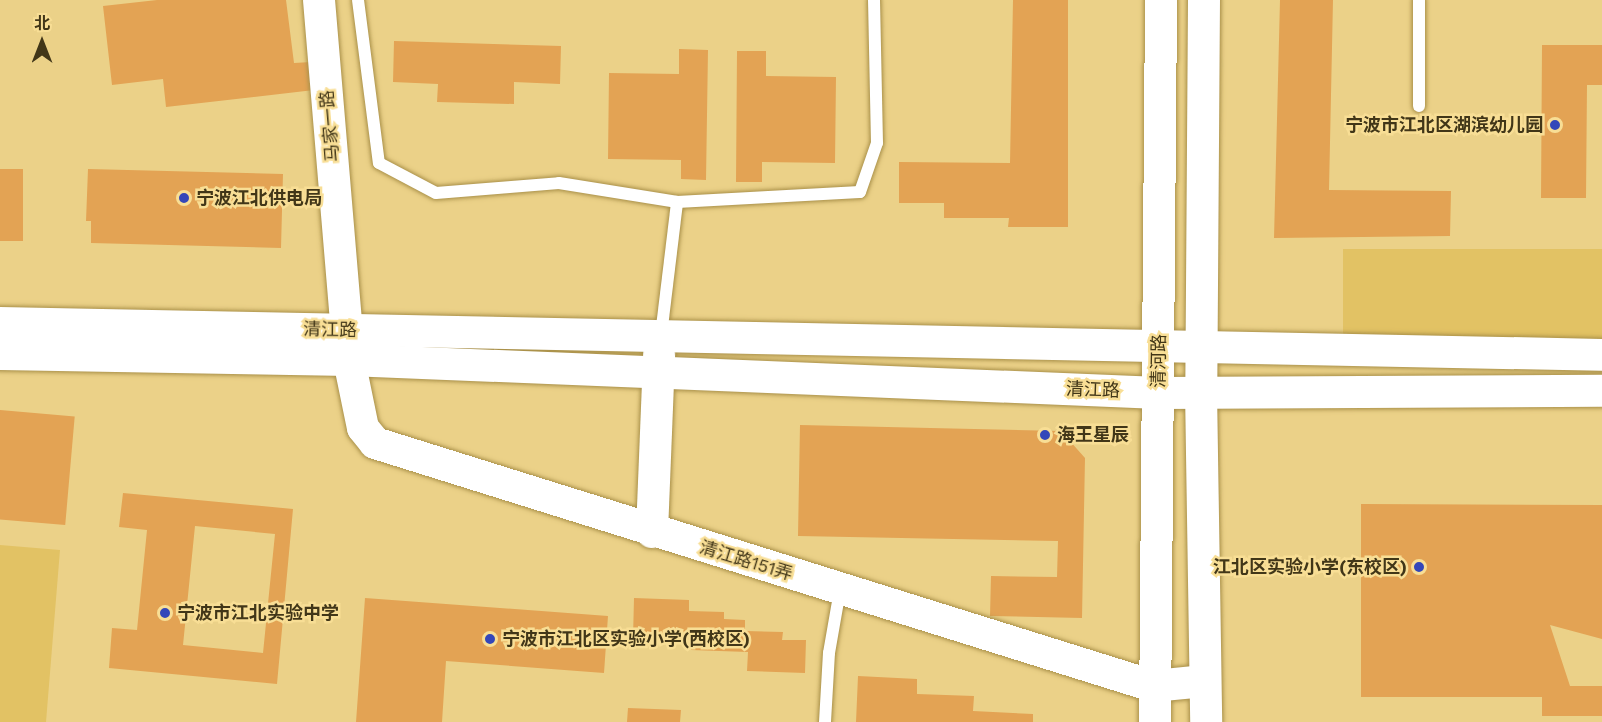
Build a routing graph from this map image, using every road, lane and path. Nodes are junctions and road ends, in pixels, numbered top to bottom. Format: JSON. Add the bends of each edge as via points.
{"nodes":[{"id":1,"x":319,"y":0,"type":"edge"},
{"id":2,"x":358,"y":0,"type":"edge"},
{"id":3,"x":874,"y":0,"type":"edge"},
{"id":4,"x":1161,"y":0,"type":"edge"},
{"id":5,"x":1204,"y":0,"type":"edge"},
{"id":6,"x":1419,"y":0,"type":"edge"},
{"id":7,"x":1419,"y":106,"type":"dead end"},
{"id":8,"x":677,"y":202,"type":"junction"},
{"id":9,"x":0,"y":323,"type":"edge"},
{"id":10,"x":347,"y":330,"type":"junction"},
{"id":11,"x":661,"y":339,"type":"junction"},
{"id":12,"x":1202,"y":347,"type":"junction"},
{"id":13,"x":1159,"y":349,"type":"junction"},
{"id":14,"x":0,"y":354,"type":"edge"},
{"id":15,"x":1602,"y":355,"type":"edge"},
{"id":16,"x":349,"y":360,"type":"junction"},
{"id":17,"x":657,"y":375,"type":"junction"},
{"id":18,"x":1201,"y":390,"type":"junction"},
{"id":19,"x":1602,"y":390,"type":"edge"},
{"id":20,"x":1159,"y":393,"type":"junction"},
{"id":21,"x":652,"y":532,"type":"junction"},
{"id":22,"x":840,"y":589,"type":"junction"},
{"id":23,"x":1204,"y":681,"type":"junction"},
{"id":24,"x":1153,"y":686,"type":"junction"},
{"id":25,"x":825,"y":722,"type":"edge"},
{"id":26,"x":1155,"y":722,"type":"edge"},
{"id":27,"x":1206,"y":722,"type":"edge"}],
"edges":[{"from":1,"to":10,"type":"street","name":"马家一路"},
{"from":2,"to":8,"type":"lane","via":[[379,163],[436,193],[559,183]]},
{"from":3,"to":8,"type":"lane","via":[[877,144],[860,192]]},
{"from":4,"to":13,"type":"street","name":"清河路"},
{"from":5,"to":12,"type":"street"},
{"from":6,"to":7,"type":"lane"},
{"from":8,"to":11,"type":"lane"},
{"from":9,"to":10,"type":"street","name":"清江路"},
{"from":10,"to":11,"type":"street","name":"清江路"},
{"from":10,"to":16,"type":"street","name":"马家一路"},
{"from":11,"to":13,"type":"street","name":"清江路"},
{"from":11,"to":17,"type":"street"},
{"from":12,"to":13,"type":"street","name":"清江路"},
{"from":12,"to":15,"type":"street","name":"清江路"},
{"from":12,"to":18,"type":"street"},
{"from":13,"to":20,"type":"street","name":"清河路"},
{"from":14,"to":16,"type":"street","name":"清江路"},
{"from":16,"to":17,"type":"street","name":"清江路"},
{"from":16,"to":21,"type":"street","name":"清江路151弄","via":[[363,428],[375,443]]},
{"from":17,"to":20,"type":"street","name":"清江路"},
{"from":17,"to":21,"type":"street"},
{"from":18,"to":19,"type":"street","name":"清江路"},
{"from":18,"to":20,"type":"street","name":"清江路"},
{"from":18,"to":23,"type":"street"},
{"from":20,"to":24,"type":"street","name":"清河路"},
{"from":21,"to":22,"type":"street","name":"清江路151弄"},
{"from":22,"to":24,"type":"street","name":"清江路151弄"},
{"from":22,"to":25,"type":"lane","via":[[829,653]]},
{"from":23,"to":24,"type":"street","name":"清江路151弄"},
{"from":23,"to":27,"type":"street"},
{"from":24,"to":26,"type":"street","name":"清河路"}]}
